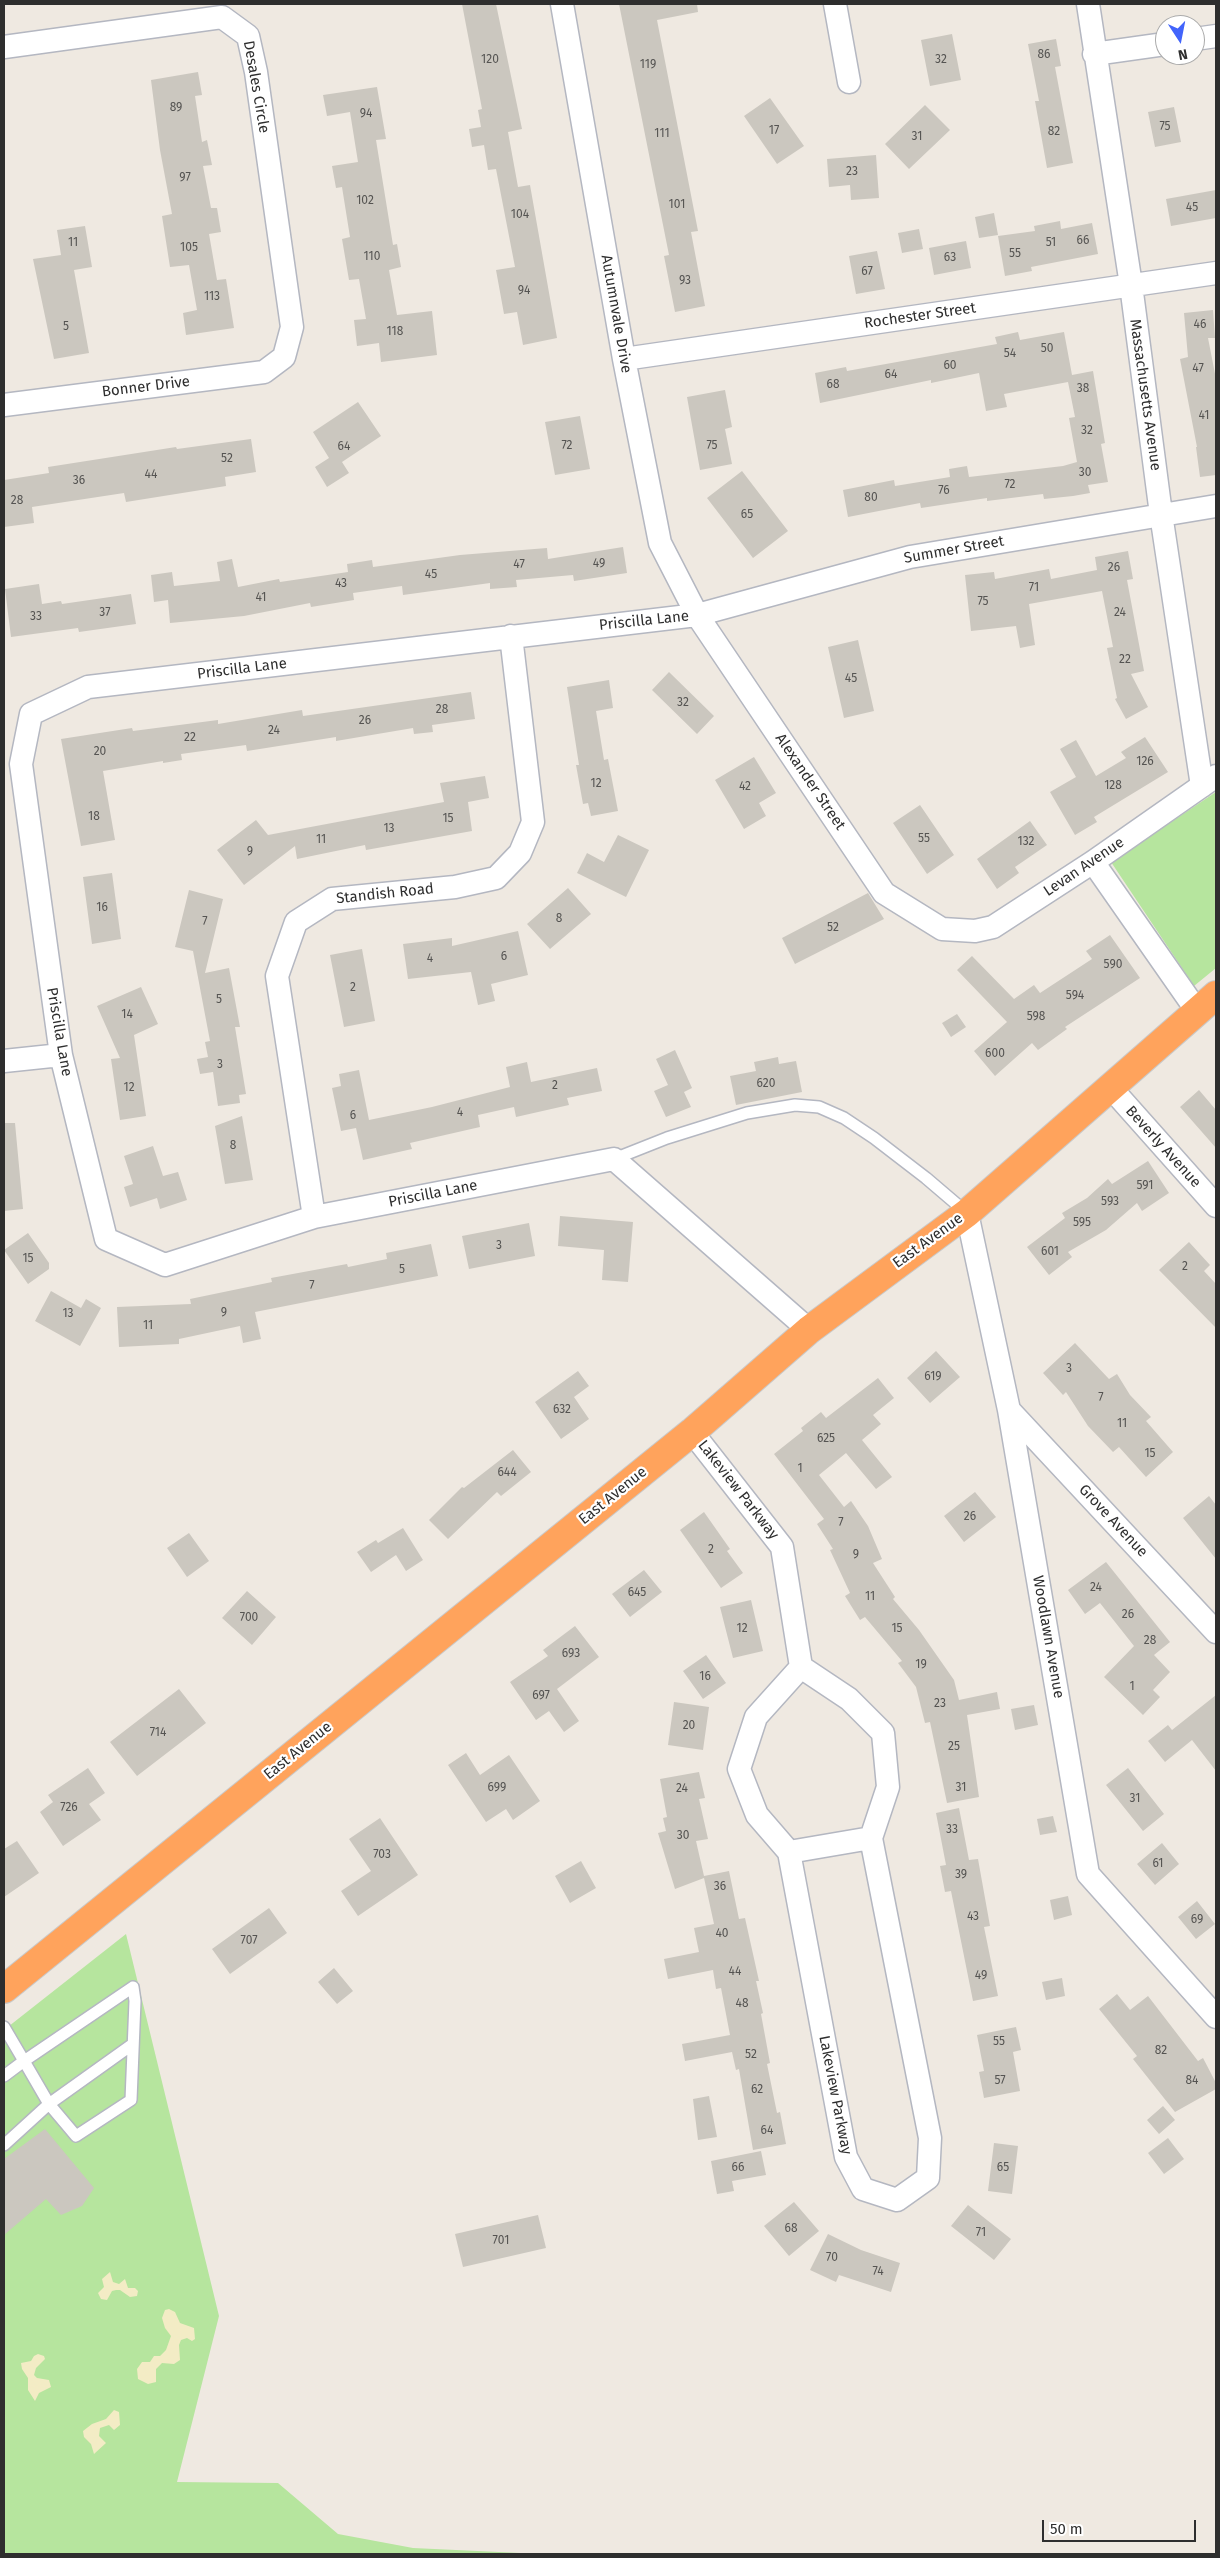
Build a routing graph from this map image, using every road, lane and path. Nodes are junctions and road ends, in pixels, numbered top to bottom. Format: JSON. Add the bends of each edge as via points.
{"nodes":[{"id":1,"x":562,"y":4,"type":"edge"},
{"id":2,"x":835,"y":4,"type":"edge"},
{"id":3,"x":1088,"y":4,"type":"edge"},
{"id":4,"x":1155,"y":45,"type":"edge"},
{"id":5,"x":4,"y":47,"type":"edge"},
{"id":6,"x":1094,"y":54,"type":"junction"},
{"id":7,"x":849,"y":82,"type":"dead end"},
{"id":8,"x":1216,"y":273,"type":"edge"},
{"id":9,"x":1131,"y":286,"type":"junction"},
{"id":10,"x":284,"y":357,"type":"joint"},
{"id":11,"x":624,"y":360,"type":"junction"},
{"id":12,"x":4,"y":405,"type":"edge"},
{"id":13,"x":1216,"y":506,"type":"edge"},
{"id":14,"x":1161,"y":514,"type":"junction"},
{"id":15,"x":697,"y":615,"type":"junction"},
{"id":16,"x":512,"y":636,"type":"junction"},
{"id":17,"x":1209,"y":781,"type":"edge"},
{"id":18,"x":1093,"y":862,"type":"junction"},
{"id":19,"x":942,"y":929,"type":"joint"},
{"id":20,"x":1207,"y":1003,"type":"edge"},
{"id":21,"x":61,"y":1055,"type":"junction"},
{"id":22,"x":4,"y":1061,"type":"edge"},
{"id":23,"x":1111,"y":1088,"type":"junction"},
{"id":24,"x":614,"y":1159,"type":"junction"},
{"id":25,"x":1216,"y":1206,"type":"edge"},
{"id":26,"x":967,"y":1213,"type":"junction"},
{"id":27,"x":314,"y":1217,"type":"junction"},
{"id":28,"x":809,"y":1330,"type":"junction"},
{"id":29,"x":1010,"y":1410,"type":"junction"},
{"id":30,"x":692,"y":1432,"type":"junction"},
{"id":31,"x":1216,"y":1632,"type":"edge"},
{"id":32,"x":801,"y":1667,"type":"junction"},
{"id":33,"x":871,"y":1838,"type":"junction"},
{"id":34,"x":789,"y":1852,"type":"junction"},
{"id":35,"x":4,"y":1990,"type":"edge"},
{"id":36,"x":1216,"y":2017,"type":"edge"},
{"id":37,"x":4,"y":2028,"type":"edge"},
{"id":38,"x":133,"y":2044,"type":"junction"},
{"id":39,"x":24,"y":2061,"type":"junction"},
{"id":40,"x":4,"y":2076,"type":"edge"},
{"id":41,"x":49,"y":2104,"type":"junction"},
{"id":42,"x":4,"y":2145,"type":"edge"}],
"edges":[{"from":1,"to":11,"type":"street","name":"Autumnvale Drive"},
{"from":2,"to":7,"type":"street"},
{"from":3,"to":6,"type":"street","name":"Massachusetts Avenue"},
{"from":4,"to":6,"type":"street"},
{"from":5,"to":10,"type":"street","name":"Desales Circle","via":[[222,17],[248,36],[256,72],[292,328]]},
{"from":6,"to":9,"type":"street","name":"Massachusetts Avenue"},
{"from":8,"to":9,"type":"street","name":"Rochester Street"},
{"from":9,"to":11,"type":"street","name":"Rochester Street"},
{"from":9,"to":14,"type":"street","name":"Massachusetts Avenue"},
{"from":10,"to":12,"type":"street","name":"Bonner Drive","via":[[264,372]]},
{"from":11,"to":15,"type":"street","name":"Autumnvale Drive","via":[[660,543]]},
{"from":13,"to":14,"type":"street","name":"Summer Street"},
{"from":14,"to":15,"type":"street","name":"Summer Street","via":[[910,557]]},
{"from":14,"to":17,"type":"street","name":"Massachusetts Avenue"},
{"from":15,"to":16,"type":"street","name":"Priscilla Lane"},
{"from":15,"to":19,"type":"street","name":"Alexander Street","via":[[884,893]]},
{"from":16,"to":21,"type":"street","name":"Priscilla Lane","via":[[88,687],[30,714],[21,764]]},
{"from":16,"to":27,"type":"street","name":"Standish Road","via":[[533,822],[520,853],[496,878],[455,887],[332,899],[296,922],[277,976]]},
{"from":17,"to":18,"type":"street","name":"Levan Avenue"},
{"from":18,"to":19,"type":"street","name":"Levan Avenue","via":[[993,927],[975,931]]},
{"from":18,"to":20,"type":"street"},
{"from":20,"to":23,"type":"highway","name":"East Avenue"},
{"from":21,"to":22,"type":"street"},
{"from":21,"to":27,"type":"street","name":"Priscilla Lane","via":[[106,1239],[166,1265]]},
{"from":23,"to":25,"type":"street","name":"Beverly Avenue"},
{"from":23,"to":26,"type":"highway","name":"East Avenue"},
{"from":24,"to":26,"type":"lane","via":[[747,1113],[794,1104],[819,1108],[844,1118],[926,1178]]},
{"from":24,"to":27,"type":"street","name":"Priscilla Lane"},
{"from":24,"to":28,"type":"street"},
{"from":26,"to":28,"type":"highway","name":"East Avenue"},
{"from":26,"to":29,"type":"street","name":"Woodlawn Avenue"},
{"from":28,"to":30,"type":"highway","name":"East Avenue"},
{"from":29,"to":31,"type":"street","name":"Grove Avenue"},
{"from":29,"to":36,"type":"street","name":"Woodlawn Avenue","via":[[1088,1874]]},
{"from":30,"to":32,"type":"street","name":"Lakeview Parkway","via":[[782,1547]]},
{"from":30,"to":35,"type":"highway","name":"East Avenue"},
{"from":32,"to":33,"type":"street","name":"Lakeview Parkway","via":[[849,1699],[882,1734],[888,1786]]},
{"from":32,"to":34,"type":"street","via":[[756,1717],[739,1769],[757,1815]]},
{"from":33,"to":34,"type":"street"},
{"from":33,"to":34,"type":"street","name":"Lakeview Parkway","via":[[930,2138],[928,2178],[897,2200],[863,2189],[846,2158]]},
{"from":37,"to":39,"type":"lane"},
{"from":38,"to":39,"type":"lane","via":[[135,2001],[132,1987]]},
{"from":38,"to":41,"type":"lane"},
{"from":38,"to":41,"type":"lane","via":[[131,2100],[76,2136]]},
{"from":39,"to":40,"type":"lane"},
{"from":39,"to":41,"type":"lane"},
{"from":41,"to":42,"type":"lane"}]}
